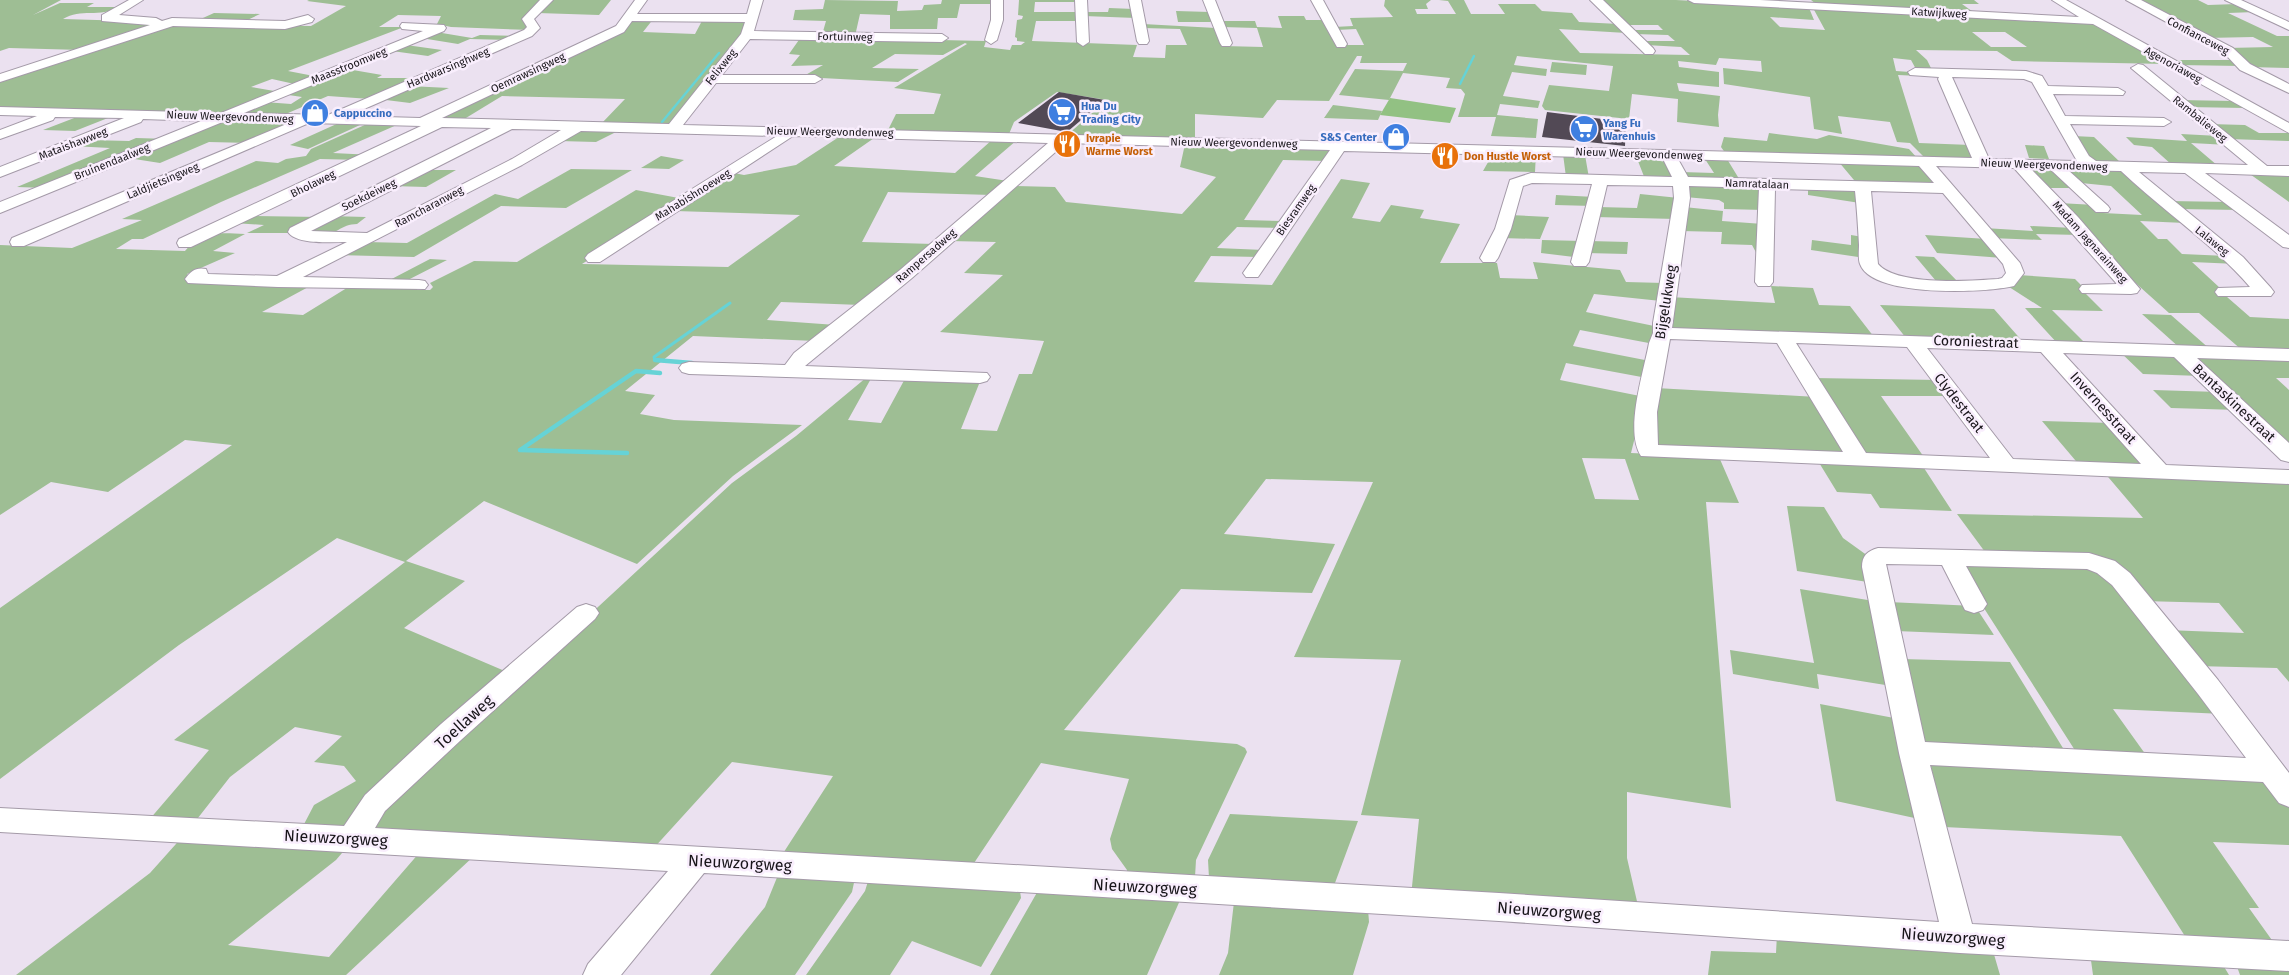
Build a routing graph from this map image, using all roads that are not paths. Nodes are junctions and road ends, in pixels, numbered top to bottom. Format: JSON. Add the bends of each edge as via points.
{"nodes":[{"id":1,"x":137,"y":0,"type":"edge"},
{"id":2,"x":547,"y":0,"type":"edge"},
{"id":3,"x":642,"y":0,"type":"edge"},
{"id":4,"x":757,"y":0,"type":"edge"},
{"id":5,"x":997,"y":0,"type":"edge"},
{"id":6,"x":1081,"y":0,"type":"edge"},
{"id":7,"x":1135,"y":0,"type":"edge"},
{"id":8,"x":1209,"y":0,"type":"edge"},
{"id":9,"x":1317,"y":0,"type":"edge"},
{"id":10,"x":1596,"y":0,"type":"edge"},
{"id":11,"x":1694,"y":0,"type":"edge"},
{"id":12,"x":2058,"y":0,"type":"edge"},
{"id":13,"x":2132,"y":0,"type":"edge"},
{"id":14,"x":2231,"y":0,"type":"edge"},
{"id":15,"x":1715,"y":1,"type":"edge"},
{"id":16,"x":1751,"y":2,"type":"edge"},
{"id":17,"x":627,"y":17,"type":"junction"},
{"id":18,"x":753,"y":18,"type":"junction"},
{"id":19,"x":308,"y":19,"type":"dead end"},
{"id":20,"x":2095,"y":21,"type":"junction"},
{"id":21,"x":172,"y":22,"type":"junction"},
{"id":22,"x":406,"y":26,"type":"dead end"},
{"id":23,"x":2289,"y":26,"type":"edge"},
{"id":24,"x":747,"y":35,"type":"junction"},
{"id":25,"x":942,"y":38,"type":"dead end"},
{"id":26,"x":991,"y":40,"type":"dead end"},
{"id":27,"x":1143,"y":41,"type":"dead end"},
{"id":28,"x":1083,"y":42,"type":"dead end"},
{"id":29,"x":1226,"y":44,"type":"dead end"},
{"id":30,"x":1340,"y":44,"type":"dead end"},
{"id":31,"x":1649,"y":51,"type":"dead end"},
{"id":32,"x":2138,"y":68,"type":"dead end"},
{"id":33,"x":1915,"y":72,"type":"dead end"},
{"id":34,"x":1947,"y":74,"type":"junction"},
{"id":35,"x":0,"y":78,"type":"edge"},
{"id":36,"x":710,"y":79,"type":"junction"},
{"id":37,"x":815,"y":79,"type":"dead end"},
{"id":38,"x":2289,"y":89,"type":"edge"},
{"id":39,"x":2045,"y":90,"type":"junction"},
{"id":40,"x":2118,"y":92,"type":"dead end"},
{"id":41,"x":0,"y":111,"type":"edge"},
{"id":42,"x":58,"y":113,"type":"junction"},
{"id":43,"x":146,"y":115,"type":"junction"},
{"id":44,"x":224,"y":117,"type":"junction"},
{"id":45,"x":308,"y":119,"type":"junction"},
{"id":46,"x":326,"y":120,"type":"junction"},
{"id":47,"x":2059,"y":120,"type":"junction"},
{"id":48,"x":422,"y":122,"type":"junction"},
{"id":49,"x":2164,"y":122,"type":"dead end"},
{"id":50,"x":440,"y":123,"type":"junction"},
{"id":51,"x":510,"y":124,"type":"junction"},
{"id":52,"x":578,"y":126,"type":"junction"},
{"id":53,"x":2286,"y":126,"type":"edge"},
{"id":54,"x":673,"y":128,"type":"junction"},
{"id":55,"x":790,"y":131,"type":"junction"},
{"id":56,"x":0,"y":135,"type":"edge"},
{"id":57,"x":1057,"y":138,"type":"junction"},
{"id":58,"x":1337,"y":146,"type":"junction"},
{"id":59,"x":1668,"y":155,"type":"junction"},
{"id":60,"x":1923,"y":161,"type":"junction"},
{"id":61,"x":1985,"y":163,"type":"junction"},
{"id":62,"x":2018,"y":164,"type":"junction"},
{"id":63,"x":2054,"y":165,"type":"junction"},
{"id":64,"x":2092,"y":166,"type":"junction"},
{"id":65,"x":2125,"y":167,"type":"junction"},
{"id":66,"x":2188,"y":168,"type":"junction"},
{"id":67,"x":2263,"y":170,"type":"junction"},
{"id":68,"x":2289,"y":171,"type":"edge"},
{"id":69,"x":0,"y":172,"type":"edge"},
{"id":70,"x":1601,"y":179,"type":"junction"},
{"id":71,"x":1681,"y":181,"type":"junction"},
{"id":72,"x":1767,"y":185,"type":"junction"},
{"id":73,"x":1863,"y":187,"type":"junction"},
{"id":74,"x":1948,"y":188,"type":"junction"},
{"id":75,"x":0,"y":208,"type":"edge"},
{"id":76,"x":2102,"y":209,"type":"dead end"},
{"id":77,"x":370,"y":238,"type":"junction"},
{"id":78,"x":18,"y":242,"type":"dead end"},
{"id":79,"x":2289,"y":242,"type":"edge"},
{"id":80,"x":185,"y":243,"type":"dead end"},
{"id":81,"x":594,"y":258,"type":"dead end"},
{"id":82,"x":1489,"y":258,"type":"dead end"},
{"id":83,"x":1580,"y":262,"type":"dead end"},
{"id":84,"x":200,"y":272,"type":"dead end"},
{"id":85,"x":1252,"y":273,"type":"dead end"},
{"id":86,"x":278,"y":282,"type":"junction"},
{"id":87,"x":1764,"y":282,"type":"dead end"},
{"id":88,"x":419,"y":285,"type":"dead end"},
{"id":89,"x":2088,"y":289,"type":"dead end"},
{"id":90,"x":2224,"y":292,"type":"dead end"},
{"id":91,"x":1663,"y":333,"type":"junction"},
{"id":92,"x":1782,"y":336,"type":"junction"},
{"id":93,"x":1911,"y":340,"type":"junction"},
{"id":94,"x":2045,"y":345,"type":"junction"},
{"id":95,"x":2179,"y":351,"type":"junction"},
{"id":96,"x":2289,"y":355,"type":"edge"},
{"id":97,"x":689,"y":368,"type":"dead end"},
{"id":98,"x":792,"y":371,"type":"junction"},
{"id":99,"x":980,"y":377,"type":"dead end"},
{"id":100,"x":2289,"y":455,"type":"edge"},
{"id":101,"x":1859,"y":460,"type":"junction"},
{"id":102,"x":2008,"y":466,"type":"junction"},
{"id":103,"x":2160,"y":472,"type":"junction"},
{"id":104,"x":2289,"y":477,"type":"edge"},
{"id":105,"x":1950,"y":558,"type":"junction"},
{"id":106,"x":1974,"y":604,"type":"dead end"},
{"id":107,"x":586,"y":613,"type":"dead end"},
{"id":108,"x":1913,"y":753,"type":"junction"},
{"id":109,"x":2271,"y":771,"type":"junction"},
{"id":110,"x":2289,"y":794,"type":"edge"},
{"id":111,"x":0,"y":820,"type":"edge"},
{"id":112,"x":352,"y":840,"type":"junction"},
{"id":113,"x":696,"y":860,"type":"junction"},
{"id":114,"x":1960,"y":938,"type":"junction"},
{"id":115,"x":2289,"y":956,"type":"edge"},
{"id":116,"x":600,"y":975,"type":"edge"}],
"edges":[{"from":1,"to":21,"type":"street","via":[[106,18]]},
{"from":2,"to":46,"type":"street","name":"Hardwarsinghweg","via":[[528,19],[534,28],[528,33]]},
{"from":3,"to":17,"type":"street","name":"Oemrawsingweg"},
{"from":4,"to":18,"type":"street","name":"Felixweg"},
{"from":5,"to":26,"type":"street","via":[[997,20]]},
{"from":6,"to":28,"type":"street"},
{"from":7,"to":27,"type":"street"},
{"from":8,"to":29,"type":"street"},
{"from":9,"to":30,"type":"street"},
{"from":10,"to":31,"type":"street"},
{"from":11,"to":15,"type":"street","name":"Katwijkweg"},
{"from":12,"to":20,"type":"street","name":"Agenoriaweg"},
{"from":13,"to":38,"type":"street","name":"Confianceweg","via":[[2229,51],[2245,66]]},
{"from":14,"to":23,"type":"street"},
{"from":15,"to":16,"type":"street","name":"Katwijkweg"},
{"from":16,"to":20,"type":"street","name":"Katwijkweg"},
{"from":17,"to":18,"type":"street"},
{"from":17,"to":48,"type":"street","name":"Oemrawsingweg","via":[[620,29]]},
{"from":18,"to":24,"type":"street","name":"Felixweg"},
{"from":19,"to":21,"type":"street","via":[[285,25]]},
{"from":20,"to":53,"type":"street","name":"Agenoriaweg"},
{"from":21,"to":35,"type":"street"},
{"from":22,"to":44,"type":"street","name":"Maasstroomweg","via":[[440,28]]},
{"from":24,"to":25,"type":"street","name":"Fortuinweg","via":[[885,31]]},
{"from":24,"to":36,"type":"street","name":"Felixweg"},
{"from":32,"to":67,"type":"street","name":"Rambalieweg"},
{"from":33,"to":34,"type":"street"},
{"from":34,"to":39,"type":"street","via":[[2032,76]]},
{"from":34,"to":61,"type":"street","via":[[1945,78],[1979,157]]},
{"from":36,"to":37,"type":"street"},
{"from":36,"to":54,"type":"street","name":"Felixweg"},
{"from":39,"to":40,"type":"street"},
{"from":39,"to":47,"type":"street"},
{"from":41,"to":42,"type":"street","name":"Nieuw Weergevondenweg"},
{"from":42,"to":43,"type":"street","name":"Nieuw Weergevondenweg"},
{"from":42,"to":56,"type":"street"},
{"from":43,"to":44,"type":"street","name":"Nieuw Weergevondenweg"},
{"from":43,"to":69,"type":"street","name":"Mataishawweg"},
{"from":44,"to":45,"type":"street","name":"Nieuw Weergevondenweg"},
{"from":44,"to":75,"type":"street","name":"Bruinendaalweg"},
{"from":45,"to":46,"type":"street","name":"Nieuw Weergevondenweg"},
{"from":45,"to":78,"type":"street","name":"Laldjietsingweg"},
{"from":46,"to":48,"type":"street","name":"Nieuw Weergevondenweg"},
{"from":47,"to":49,"type":"street"},
{"from":47,"to":64,"type":"street","via":[[2083,159]]},
{"from":48,"to":50,"type":"street","name":"Nieuw Weergevondenweg"},
{"from":50,"to":51,"type":"street","name":"Nieuw Weergevondenweg"},
{"from":50,"to":80,"type":"street","name":"Bholaweg"},
{"from":51,"to":52,"type":"street","name":"Nieuw Weergevondenweg"},
{"from":51,"to":77,"type":"street","name":"Soekdeiweg","via":[[296,232],[308,236]]},
{"from":52,"to":54,"type":"street","name":"Nieuw Weergevondenweg"},
{"from":52,"to":77,"type":"street","name":"Ramcharanweg","via":[[517,162]]},
{"from":54,"to":55,"type":"street","name":"Nieuw Weergevondenweg"},
{"from":55,"to":57,"type":"street","name":"Nieuw Weergevondenweg"},
{"from":55,"to":81,"type":"street","name":"Mahabishnoeweg"},
{"from":57,"to":58,"type":"street","name":"Nieuw Weergevondenweg"},
{"from":57,"to":98,"type":"street","name":"Rampersadweg","via":[[1055,145],[906,274],[801,357]]},
{"from":58,"to":59,"type":"street","name":"Nieuw Weergevondenweg"},
{"from":58,"to":85,"type":"street","name":"Biesramweg","via":[[1337,151]]},
{"from":59,"to":60,"type":"street","name":"Nieuw Weergevondenweg"},
{"from":59,"to":71,"type":"street","name":"Bijgelukweg"},
{"from":60,"to":61,"type":"street","name":"Nieuw Weergevondenweg"},
{"from":60,"to":74,"type":"street"},
{"from":61,"to":62,"type":"street","name":"Nieuw Weergevondenweg"},
{"from":62,"to":63,"type":"street","name":"Nieuw Weergevondenweg"},
{"from":62,"to":89,"type":"street","name":"Madam Jagnarainweg","via":[[2131,289]]},
{"from":63,"to":64,"type":"street","name":"Nieuw Weergevondenweg"},
{"from":63,"to":76,"type":"street"},
{"from":64,"to":65,"type":"street","name":"Nieuw Weergevondenweg"},
{"from":65,"to":66,"type":"street","name":"Nieuw Weergevondenweg"},
{"from":65,"to":90,"type":"street","name":"Lalaweg","via":[[2236,261],[2265,292]]},
{"from":66,"to":67,"type":"street","name":"Nieuw Weergevondenweg"},
{"from":66,"to":79,"type":"street"},
{"from":67,"to":68,"type":"street","name":"Nieuw Weergevondenweg"},
{"from":70,"to":71,"type":"street","name":"Namratalaan"},
{"from":70,"to":82,"type":"street","name":"Namratalaan","via":[[1530,178],[1516,183]]},
{"from":70,"to":83,"type":"street"},
{"from":71,"to":72,"type":"street","name":"Namratalaan"},
{"from":71,"to":91,"type":"street","name":"Bijgelukweg","via":[[1682,198]]},
{"from":72,"to":73,"type":"street","name":"Namratalaan"},
{"from":72,"to":87,"type":"street"},
{"from":73,"to":74,"type":"street","name":"Namratalaan"},
{"from":73,"to":74,"type":"street","via":[[1869,264],[1877,273],[1901,281],[1990,286],[2008,282],[2015,273],[2011,264]]},
{"from":77,"to":86,"type":"street","name":"Ramcharanweg"},
{"from":84,"to":86,"type":"street","via":[[194,279]]},
{"from":86,"to":88,"type":"street"},
{"from":91,"to":92,"type":"street","name":"Coroniestraat"},
{"from":91,"to":101,"type":"street","name":"Bijgelukweg","via":[[1647,417],[1645,439],[1649,451]]},
{"from":92,"to":93,"type":"street","name":"Coroniestraat"},
{"from":92,"to":101,"type":"street"},
{"from":93,"to":94,"type":"street","name":"Coroniestraat"},
{"from":93,"to":102,"type":"street","name":"Clydestraat"},
{"from":94,"to":95,"type":"street","name":"Coroniestraat"},
{"from":94,"to":103,"type":"street","name":"Invernesstraat"},
{"from":95,"to":96,"type":"street","name":"Coroniestraat"},
{"from":95,"to":100,"type":"street","name":"Bantaskinestraat"},
{"from":97,"to":98,"type":"street"},
{"from":98,"to":99,"type":"street"},
{"from":101,"to":102,"type":"street"},
{"from":102,"to":103,"type":"street"},
{"from":103,"to":104,"type":"street"},
{"from":105,"to":106,"type":"street"},
{"from":105,"to":108,"type":"street","via":[[1894,555],[1878,556],[1874,560]]},
{"from":105,"to":109,"type":"street","via":[[2089,561],[2106,567],[2121,579]]},
{"from":107,"to":112,"type":"street","name":"Toellaweg","via":[[376,803]]},
{"from":108,"to":109,"type":"street"},
{"from":108,"to":114,"type":"street"},
{"from":109,"to":110,"type":"street"},
{"from":111,"to":112,"type":"street","name":"Nieuwzorgweg"},
{"from":112,"to":113,"type":"street","name":"Nieuwzorgweg"},
{"from":113,"to":114,"type":"street","name":"Nieuwzorgweg"},
{"from":113,"to":116,"type":"street"},
{"from":114,"to":115,"type":"street","name":"Nieuwzorgweg"}]}
